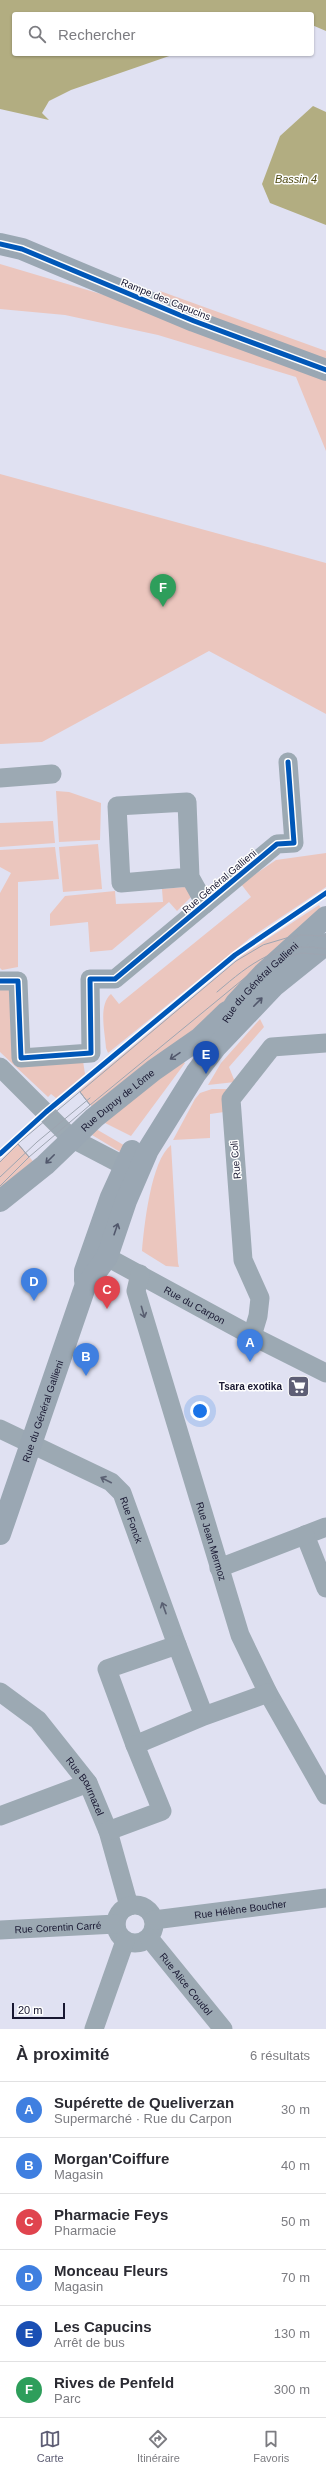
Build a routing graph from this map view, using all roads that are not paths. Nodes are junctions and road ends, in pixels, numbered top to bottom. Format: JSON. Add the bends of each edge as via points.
{"nodes":[{"id":1,"x":0,"y":244,"type":"edge"},
{"id":2,"x":326,"y":370,"type":"edge"},
{"id":3,"x":288,"y":762,"type":"dead end"},
{"id":4,"x":52,"y":774,"type":"dead end"},
{"id":5,"x":0,"y":778,"type":"edge"},
{"id":6,"x":190,"y":877,"type":"junction"},
{"id":7,"x":205,"y":904,"type":"junction"},
{"id":8,"x":326,"y":917,"type":"edge"},
{"id":9,"x":326,"y":944,"type":"edge"},
{"id":10,"x":9,"y":981,"type":"edge"},
{"id":11,"x":236,"y":1003,"type":"junction"},
{"id":12,"x":326,"y":1043,"type":"edge"},
{"id":13,"x":0,"y":1067,"type":"edge"},
{"id":14,"x":71,"y":1138,"type":"junction"},
{"id":15,"x":131,"y":1170,"type":"junction"},
{"id":16,"x":0,"y":1201,"type":"edge"},
{"id":17,"x":107,"y":1257,"type":"junction"},
{"id":18,"x":140,"y":1274,"type":"junction"},
{"id":19,"x":85,"y":1287,"type":"junction"},
{"id":20,"x":252,"y":1336,"type":"junction"},
{"id":21,"x":326,"y":1372,"type":"edge"},
{"id":22,"x":0,"y":1429,"type":"edge"},
{"id":23,"x":30,"y":1444,"type":"junction"},
{"id":24,"x":326,"y":1527,"type":"edge"},
{"id":25,"x":0,"y":1534,"type":"edge"},
{"id":26,"x":305,"y":1535,"type":"junction"},
{"id":27,"x":219,"y":1568,"type":"junction"},
{"id":28,"x":326,"y":1588,"type":"edge"},
{"id":29,"x":177,"y":1645,"type":"junction"},
{"id":30,"x":0,"y":1692,"type":"edge"},
{"id":31,"x":268,"y":1694,"type":"junction"},
{"id":32,"x":204,"y":1716,"type":"junction"},
{"id":33,"x":135,"y":1745,"type":"junction"},
{"id":34,"x":88,"y":1783,"type":"junction"},
{"id":35,"x":326,"y":1795,"type":"edge"},
{"id":36,"x":0,"y":1816,"type":"edge"},
{"id":37,"x":108,"y":1831,"type":"junction"},
{"id":38,"x":326,"y":1898,"type":"edge"},
{"id":39,"x":129,"y":1906,"type":"junction"},
{"id":40,"x":154,"y":1920,"type":"junction"},
{"id":41,"x":116,"y":1924,"type":"junction"},
{"id":42,"x":0,"y":1930,"type":"edge"},
{"id":43,"x":149,"y":1938,"type":"junction"},
{"id":44,"x":125,"y":1942,"type":"junction"},
{"id":45,"x":94,"y":2029,"type":"edge"},
{"id":46,"x":224,"y":2029,"type":"edge"}],
"edges":[{"from":1,"to":2,"type":"main road","name":"Rampe des Capucins","via":[[22,249],[194,321]]},
{"from":3,"to":7,"type":"street","name":"Rue Général Gallieni","via":[[294,843],[277,844]]},
{"from":4,"to":5,"type":"street"},
{"from":6,"to":6,"type":"street","via":[[187,802],[117,806],[121,883]]},
{"from":6,"to":7,"type":"street"},
{"from":7,"to":10,"type":"street","name":"Rue Général Gallieni","via":[[114,979],[90,979],[91,1053],[21,1058]]},
{"from":8,"to":11,"type":"main road","name":"Rue du Général Gallieni","via":[[263,974]]},
{"from":15,"to":9,"type":"main road","name":"Rue du Général Gallieni","one_way":true,"via":[[215,1048],[274,986]]},
{"from":11,"to":14,"type":"main road","name":"Rue Dupuy de Lôme","one_way":true,"via":[[200,1038],[154,1070]]},
{"from":11,"to":15,"type":"main road","name":"Rue du Général Gallieni","via":[[224,1024],[152,1112]]},
{"from":12,"to":20,"type":"street","name":"Rue Coli","via":[[272,1047],[231,1099],[243,1260],[260,1298]]},
{"from":13,"to":14,"type":"street"},
{"from":14,"to":15,"type":"street"},
{"from":14,"to":16,"type":"main road","name":"Rue Dupuy de Lôme","one_way":true},
{"from":17,"to":15,"type":"main road","name":"Rue du Général Gallieni","one_way":true},
{"from":15,"to":19,"type":"main road","name":"Rue du Général Gallieni","via":[[111,1196],[85,1271]]},
{"from":17,"to":18,"type":"street","name":"Rue du Carpon"},
{"from":17,"to":19,"type":"main road","name":"Rue du Général Gallieni"},
{"from":18,"to":20,"type":"street","name":"Rue du Carpon"},
{"from":18,"to":27,"type":"street","name":"Rue Jean Mermoz","one_way":true,"via":[[136,1291]]},
{"from":19,"to":23,"type":"main road","name":"Rue du Général Gallieni"},
{"from":20,"to":21,"type":"street","name":"Rue du Carpon"},
{"from":22,"to":23,"type":"street","name":"Rue Fonck"},
{"from":23,"to":25,"type":"main road","name":"Rue du Général Gallieni"},
{"from":29,"to":23,"type":"street","name":"Rue Fonck","one_way":true,"via":[[122,1493],[111,1482]]},
{"from":24,"to":26,"type":"street"},
{"from":26,"to":27,"type":"street"},
{"from":26,"to":28,"type":"street"},
{"from":27,"to":31,"type":"street","name":"Rue Jean Mermoz","via":[[240,1635]]},
{"from":29,"to":32,"type":"street","name":"Rue Fonck"},
{"from":29,"to":33,"type":"street","via":[[107,1669]]},
{"from":30,"to":34,"type":"street","name":"Rue Bournazel","via":[[38,1720]]},
{"from":31,"to":32,"type":"street"},
{"from":31,"to":35,"type":"street","name":"Rue Jean Mermoz"},
{"from":32,"to":33,"type":"street"},
{"from":33,"to":37,"type":"street","via":[[162,1810]]},
{"from":34,"to":36,"type":"street"},
{"from":34,"to":37,"type":"street","name":"Rue Bournazel"},
{"from":37,"to":39,"type":"street","name":"Rue Bournazel"},
{"from":38,"to":40,"type":"street","name":"Rue Hélène Boucher"},
{"from":39,"to":40,"type":"street","via":[[140,1905],[149,1910]]},
{"from":39,"to":41,"type":"street","via":[[117,1916]]},
{"from":40,"to":43,"type":"street","via":[[154,1930]]},
{"from":41,"to":42,"type":"street","name":"Rue Corentin Carré"},
{"from":41,"to":44,"type":"street","via":[[118,1934]]},
{"from":43,"to":44,"type":"street","via":[[138,1944]]},
{"from":43,"to":46,"type":"street","name":"Rue Alice Coudol"},
{"from":44,"to":45,"type":"street"}]}
